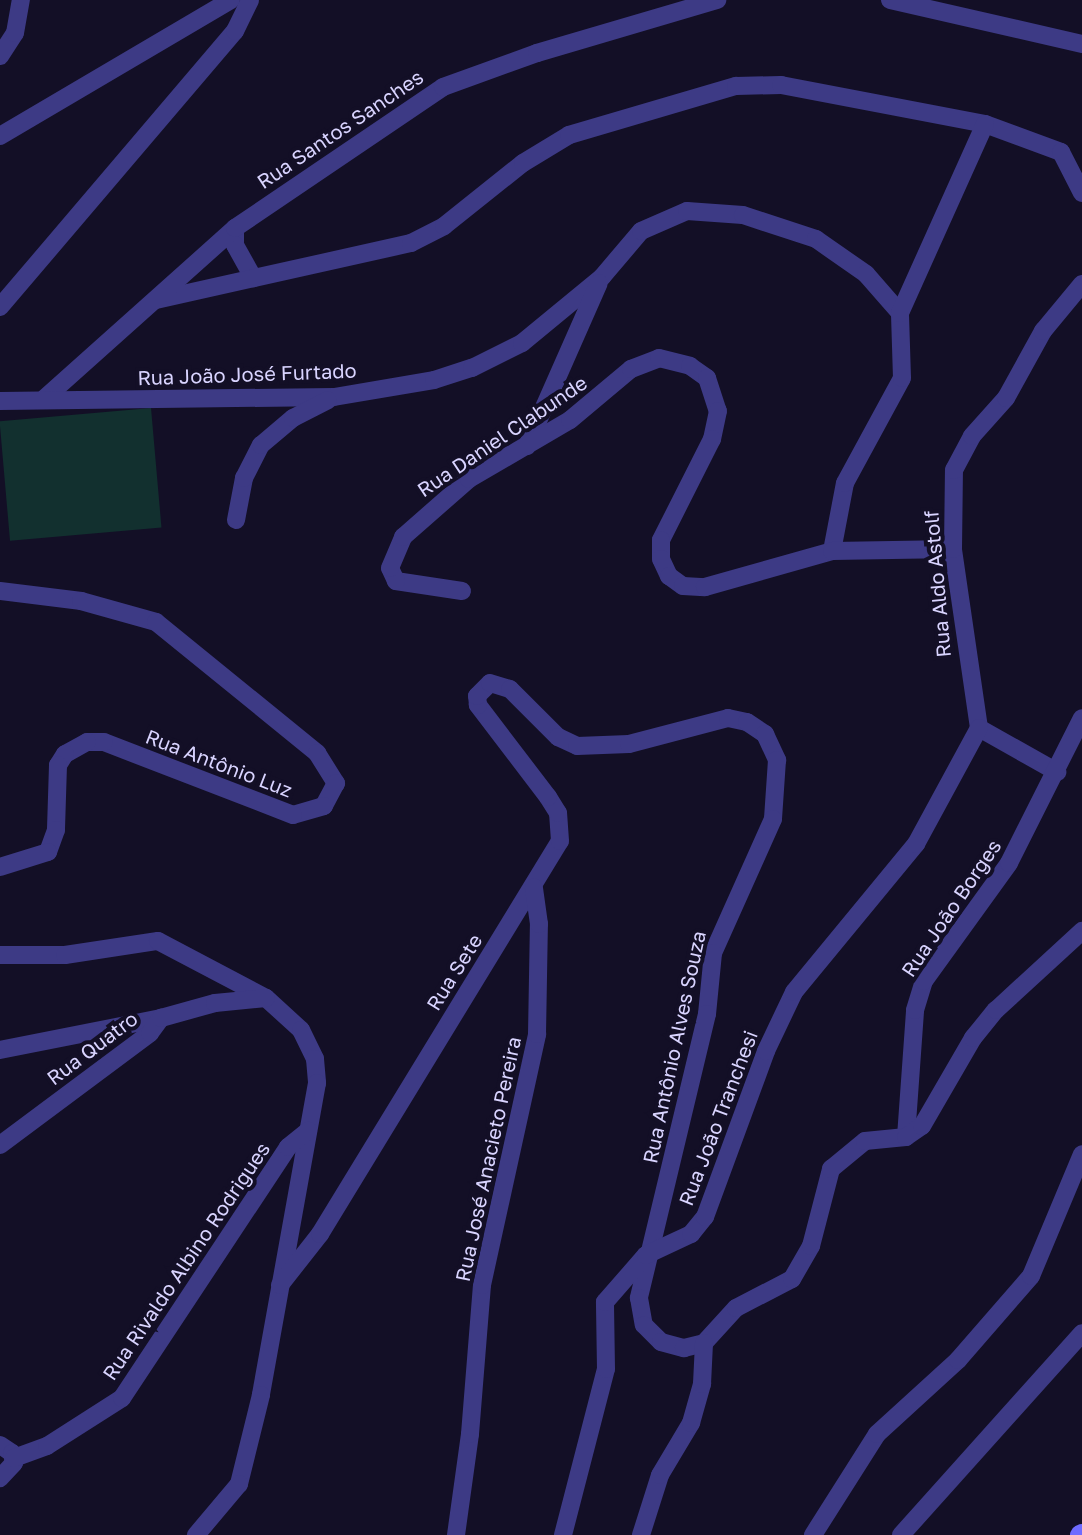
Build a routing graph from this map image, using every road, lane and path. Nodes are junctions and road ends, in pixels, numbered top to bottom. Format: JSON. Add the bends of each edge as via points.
{"nodes":[{"id":1,"x":21,"y":0,"type":"edge"},
{"id":2,"x":231,"y":0,"type":"edge"},
{"id":3,"x":250,"y":0,"type":"edge"},
{"id":4,"x":717,"y":0,"type":"edge"},
{"id":5,"x":890,"y":0,"type":"edge"},
{"id":6,"x":1082,"y":44,"type":"edge"},
{"id":7,"x":0,"y":56,"type":"edge"},
{"id":8,"x":985,"y":124,"type":"junction"},
{"id":9,"x":0,"y":136,"type":"edge"},
{"id":10,"x":1082,"y":193,"type":"edge"},
{"id":11,"x":235,"y":228,"type":"junction"},
{"id":12,"x":602,"y":277,"type":"junction"},
{"id":13,"x":253,"y":278,"type":"junction"},
{"id":14,"x":1082,"y":284,"type":"edge"},
{"id":15,"x":156,"y":300,"type":"junction"},
{"id":16,"x":0,"y":307,"type":"edge"},
{"id":17,"x":900,"y":313,"type":"junction"},
{"id":18,"x":79,"y":368,"type":"junction"},
{"id":19,"x":334,"y":397,"type":"junction"},
{"id":20,"x":45,"y":398,"type":"junction"},
{"id":21,"x":2,"y":400,"type":"edge"},
{"id":22,"x":89,"y":401,"type":"junction"},
{"id":23,"x":527,"y":446,"type":"junction"},
{"id":24,"x":236,"y":520,"type":"dead end"},
{"id":25,"x":953,"y":549,"type":"junction"},
{"id":26,"x":832,"y":551,"type":"junction"},
{"id":27,"x":0,"y":591,"type":"edge"},
{"id":28,"x":462,"y":591,"type":"dead end"},
{"id":29,"x":490,"y":683,"type":"joint"},
{"id":30,"x":1082,"y":718,"type":"edge"},
{"id":31,"x":979,"y":728,"type":"junction"},
{"id":32,"x":1057,"y":772,"type":"junction"},
{"id":33,"x":0,"y":867,"type":"edge"},
{"id":34,"x":534,"y":887,"type":"junction"},
{"id":35,"x":1082,"y":931,"type":"edge"},
{"id":36,"x":0,"y":955,"type":"edge"},
{"id":37,"x":266,"y":998,"type":"junction"},
{"id":38,"x":161,"y":1018,"type":"junction"},
{"id":39,"x":0,"y":1050,"type":"edge"},
{"id":40,"x":308,"y":1131,"type":"junction"},
{"id":41,"x":906,"y":1137,"type":"junction"},
{"id":42,"x":0,"y":1145,"type":"edge"},
{"id":43,"x":1082,"y":1154,"type":"edge"},
{"id":44,"x":653,"y":1250,"type":"junction"},
{"id":45,"x":280,"y":1285,"type":"junction"},
{"id":46,"x":1082,"y":1333,"type":"edge"},
{"id":47,"x":704,"y":1343,"type":"junction"},
{"id":48,"x":0,"y":1445,"type":"edge"},
{"id":49,"x":14,"y":1458,"type":"junction"},
{"id":50,"x":0,"y":1478,"type":"edge"},
{"id":51,"x":196,"y":1535,"type":"edge"},
{"id":52,"x":456,"y":1535,"type":"edge"},
{"id":53,"x":563,"y":1535,"type":"edge"},
{"id":54,"x":641,"y":1535,"type":"edge"},
{"id":55,"x":813,"y":1535,"type":"edge"},
{"id":56,"x":901,"y":1535,"type":"edge"}],
"edges":[{"from":1,"to":7,"type":"street","via":[[15,33]]},
{"from":2,"to":9,"type":"street"},
{"from":3,"to":16,"type":"street","via":[[235,31]]},
{"from":4,"to":11,"type":"street","name":"Rua Santos Sanches","via":[[452,83]]},
{"from":5,"to":6,"type":"street"},
{"from":8,"to":10,"type":"street","via":[[1061,152]]},
{"from":8,"to":13,"type":"street","via":[[781,85],[736,86],[569,135],[523,163],[444,226],[411,243]]},
{"from":8,"to":17,"type":"street"},
{"from":11,"to":13,"type":"street","via":[[239,256]]},
{"from":11,"to":15,"type":"street","name":"Rua Santos Sanches"},
{"from":12,"to":17,"type":"street","via":[[641,231],[663,218],[687,211],[719,212],[816,239],[866,274]]},
{"from":12,"to":19,"type":"street","name":"Rua João José Furtado","via":[[522,343],[472,368],[405,387]]},
{"from":12,"to":23,"type":"street"},
{"from":13,"to":15,"type":"street"},
{"from":14,"to":25,"type":"street","name":"Rua Aldo Astolf","via":[[1043,331],[1006,398],[961,452],[951,491]]},
{"from":15,"to":18,"type":"street","name":"Rua Santos Sanches"},
{"from":17,"to":26,"type":"street","via":[[902,378],[845,483]]},
{"from":18,"to":20,"type":"street","name":"Rua Santos Sanches"},
{"from":18,"to":22,"type":"street"},
{"from":19,"to":22,"type":"street","name":"Rua João José Furtado"},
{"from":19,"to":24,"type":"street","via":[[293,418],[261,445],[244,478]]},
{"from":20,"to":21,"type":"street","name":"Rua João José Furtado"},
{"from":20,"to":22,"type":"street","name":"Rua João José Furtado"},
{"from":23,"to":26,"type":"street","name":"Rua Daniel Clabunde","via":[[570,420],[644,361],[671,359],[707,378],[718,411],[712,439],[664,529],[661,559],[669,576],[683,586],[705,587]]},
{"from":23,"to":28,"type":"street","name":"Rua Daniel Clabunde","via":[[439,503],[403,537],[393,555],[390,568],[403,585]]},
{"from":25,"to":26,"type":"street","name":"Rua Daniel Clabunde"},
{"from":25,"to":31,"type":"street","name":"Rua Aldo Astolf"},
{"from":27,"to":33,"type":"street","name":"Rua Antônio Luz","via":[[81,601],[156,622],[317,753],[336,783],[324,806],[293,815],[243,800],[104,742],[87,742],[65,754],[58,765],[56,830],[48,852]]},
{"from":29,"to":34,"type":"street","name":"Rua Sete","via":[[477,696],[478,705],[548,797],[562,831]]},
{"from":29,"to":44,"type":"street","name":"Rua Antônio Alves Souza","via":[[510,689],[558,737],[577,746],[629,744],[728,718],[765,734],[777,760],[773,819],[713,953],[707,1014]]},
{"from":30,"to":32,"type":"street","name":"Rua João Borges"},
{"from":31,"to":32,"type":"street"},
{"from":31,"to":44,"type":"street","name":"Rua João Tranchesi","via":[[916,844],[794,992],[766,1051],[705,1217],[691,1234]]},
{"from":32,"to":41,"type":"street","name":"Rua João Borges","via":[[1009,863],[924,981],[915,1010]]},
{"from":34,"to":45,"type":"street","name":"Rua Sete","via":[[320,1234]]},
{"from":34,"to":52,"type":"street","name":"Rua José Anacieto Pereira","via":[[539,924],[537,1034],[482,1285]]},
{"from":35,"to":41,"type":"street","via":[[996,1010],[973,1038],[929,1118]]},
{"from":36,"to":37,"type":"street","via":[[65,955],[158,941]]},
{"from":37,"to":38,"type":"street","name":"Rua Quatro","via":[[215,1003]]},
{"from":37,"to":40,"type":"street","via":[[301,1030],[315,1059]]},
{"from":38,"to":39,"type":"street"},
{"from":38,"to":42,"type":"street","name":"Rua Quatro","via":[[150,1033]]},
{"from":40,"to":45,"type":"street"},
{"from":40,"to":49,"type":"street","name":"Rua Rivaldo Albino Rodrigues","via":[[288,1147],[122,1398],[47,1446]]},
{"from":41,"to":47,"type":"street","via":[[865,1141],[844,1155],[824,1182],[802,1267],[792,1279],[736,1308]]},
{"from":43,"to":55,"type":"street","via":[[1031,1276],[958,1360],[877,1434]]},
{"from":44,"to":47,"type":"street","name":"Rua Antônio Alves Souza","via":[[638,1309],[644,1325],[661,1342],[684,1348]]},
{"from":44,"to":53,"type":"street","name":"Rua João Tranchesi","via":[[605,1302],[606,1369]]},
{"from":45,"to":51,"type":"street","via":[[239,1484]]},
{"from":46,"to":56,"type":"street"},
{"from":47,"to":54,"type":"street","via":[[702,1384],[691,1423],[660,1475]]},
{"from":48,"to":49,"type":"street"},
{"from":49,"to":50,"type":"street","via":[[11,1473]]}]}
